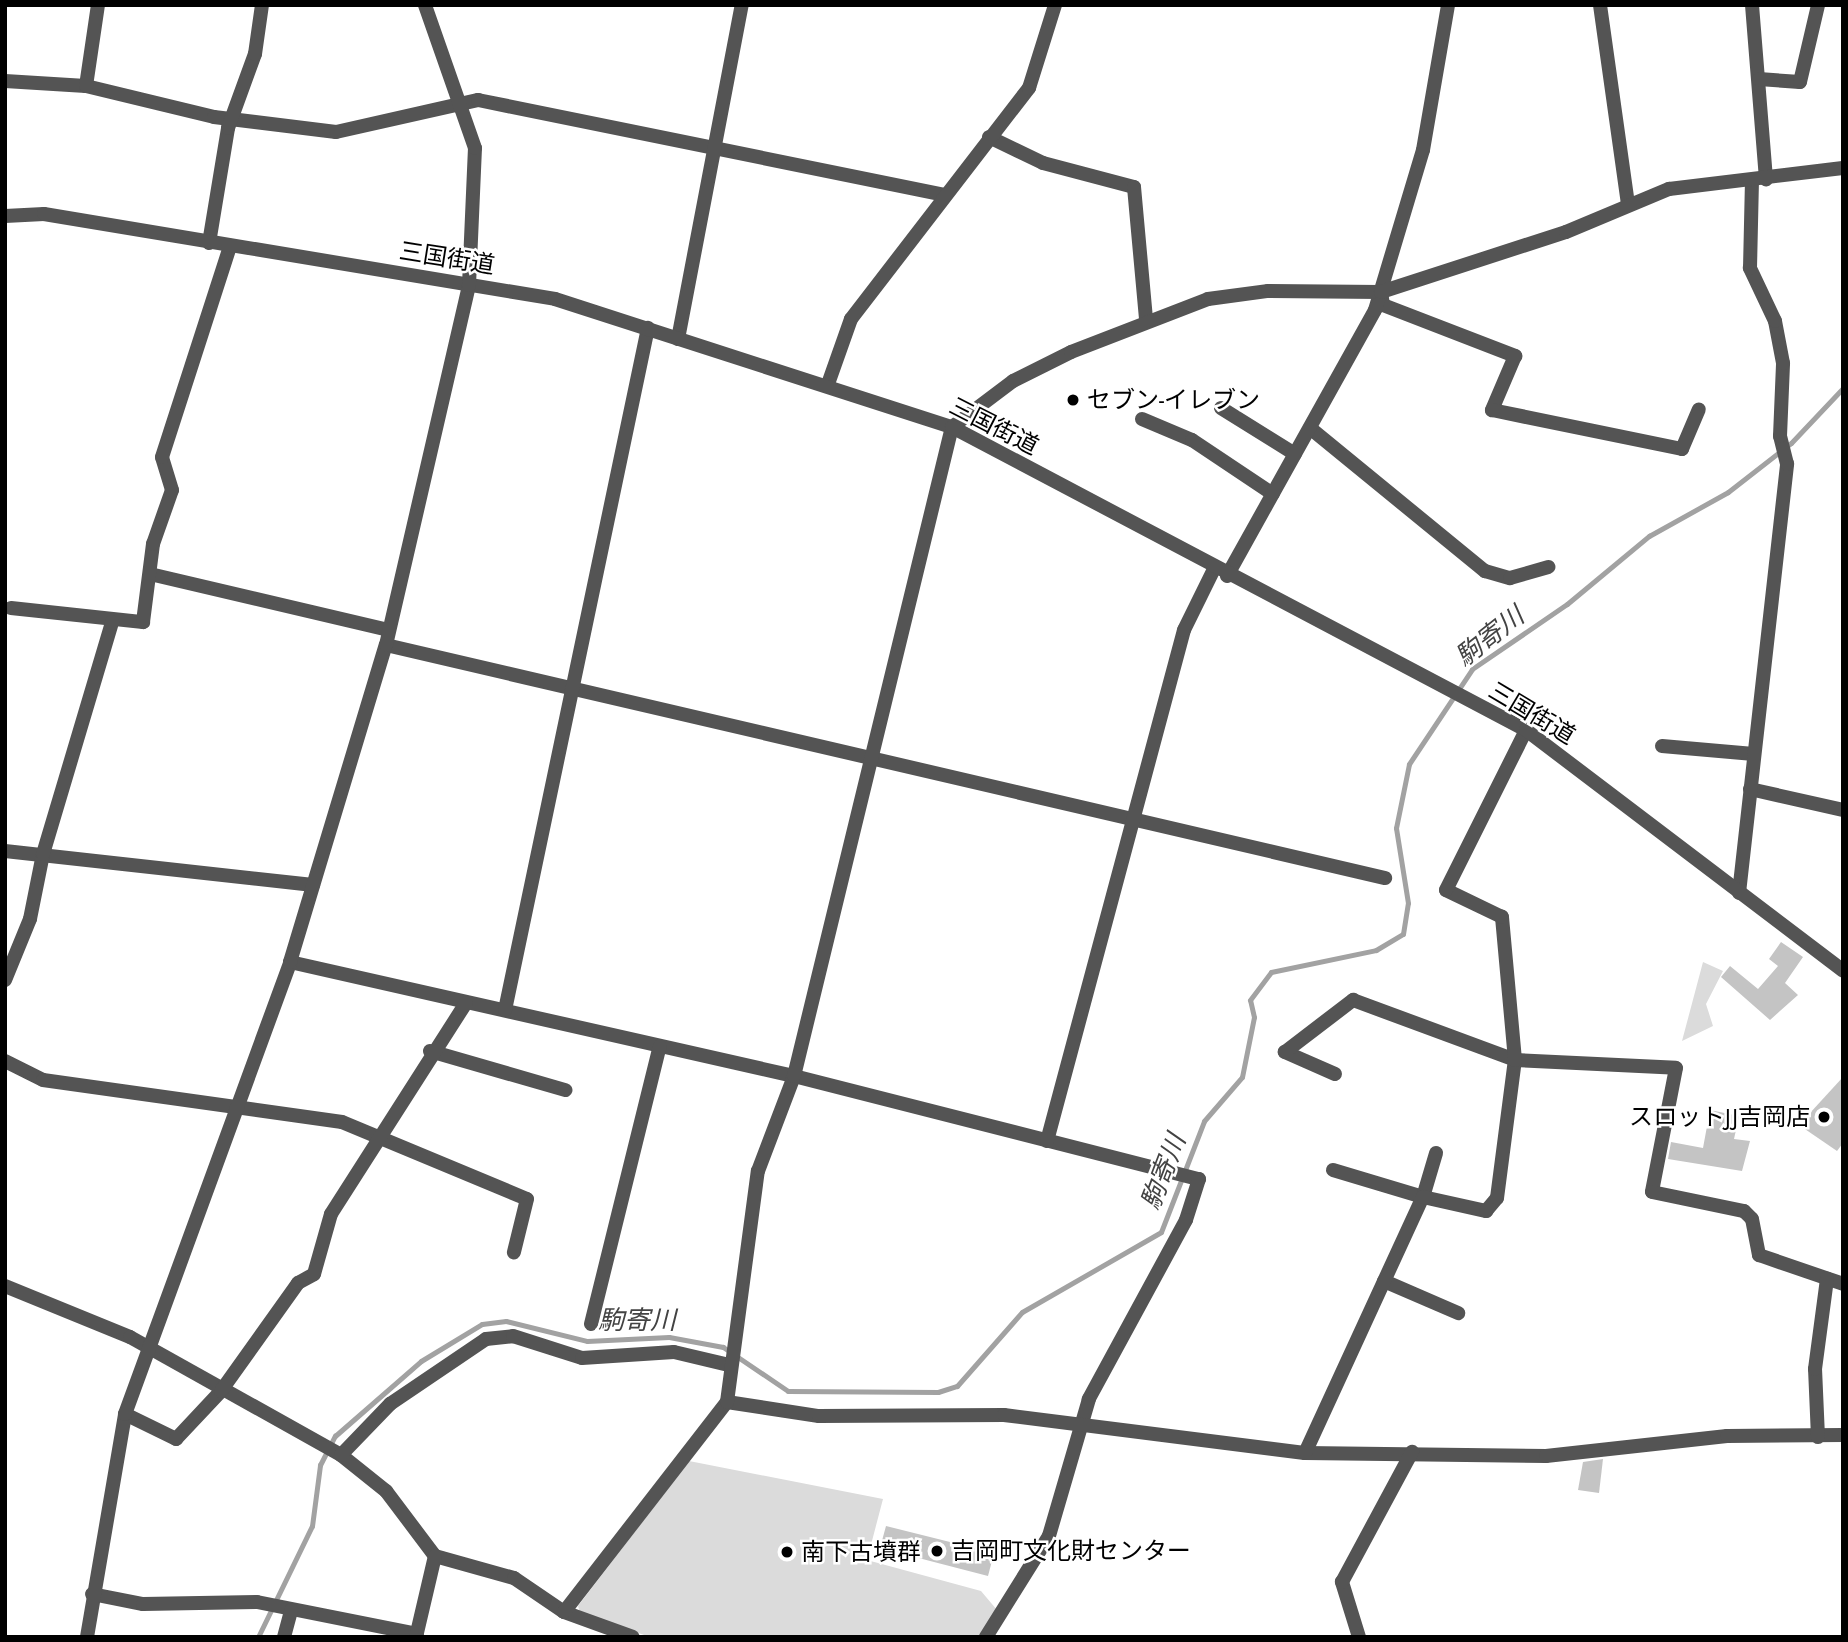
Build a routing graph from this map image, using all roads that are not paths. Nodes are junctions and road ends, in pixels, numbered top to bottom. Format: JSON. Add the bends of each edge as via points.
{"nodes":[{"id":1,"x":98,"y":5,"type":"edge"},
{"id":2,"x":262,"y":5,"type":"edge"},
{"id":3,"x":425,"y":5,"type":"edge"},
{"id":4,"x":742,"y":5,"type":"edge"},
{"id":5,"x":1055,"y":5,"type":"edge"},
{"id":6,"x":1448,"y":5,"type":"edge"},
{"id":7,"x":1600,"y":5,"type":"edge"},
{"id":8,"x":1752,"y":5,"type":"edge"},
{"id":9,"x":1818,"y":5,"type":"edge"},
{"id":10,"x":1759,"y":79,"type":"junction"},
{"id":11,"x":5,"y":81,"type":"edge"},
{"id":12,"x":86,"y":86,"type":"junction"},
{"id":13,"x":463,"y":103,"type":"junction"},
{"id":14,"x":233,"y":118,"type":"junction"},
{"id":15,"x":989,"y":136,"type":"junction"},
{"id":16,"x":715,"y":144,"type":"junction"},
{"id":17,"x":1843,"y":168,"type":"edge"},
{"id":18,"x":1759,"y":180,"type":"junction"},
{"id":19,"x":945,"y":195,"type":"junction"},
{"id":20,"x":1628,"y":205,"type":"junction"},
{"id":21,"x":5,"y":216,"type":"edge"},
{"id":22,"x":209,"y":243,"type":"junction"},
{"id":23,"x":230,"y":246,"type":"junction"},
{"id":24,"x":469,"y":285,"type":"junction"},
{"id":25,"x":1381,"y":292,"type":"junction"},
{"id":26,"x":1146,"y":318,"type":"junction"},
{"id":27,"x":648,"y":328,"type":"junction"},
{"id":28,"x":678,"y":339,"type":"junction"},
{"id":29,"x":828,"y":384,"type":"junction"},
{"id":30,"x":1222,"y":408,"type":"dead end"},
{"id":31,"x":1699,"y":409,"type":"dead end"},
{"id":32,"x":1142,"y":419,"type":"dead end"},
{"id":33,"x":952,"y":427,"type":"junction"},
{"id":34,"x":1310,"y":428,"type":"junction"},
{"id":35,"x":1295,"y":454,"type":"junction"},
{"id":36,"x":1273,"y":494,"type":"junction"},
{"id":37,"x":1548,"y":567,"type":"dead end"},
{"id":38,"x":1221,"y":573,"type":"junction"},
{"id":39,"x":150,"y":574,"type":"junction"},
{"id":40,"x":10,"y":608,"type":"dead end"},
{"id":41,"x":112,"y":622,"type":"junction"},
{"id":42,"x":387,"y":638,"type":"junction"},
{"id":43,"x":570,"y":687,"type":"junction"},
{"id":44,"x":1526,"y":730,"type":"junction"},
{"id":45,"x":1662,"y":746,"type":"dead end"},
{"id":46,"x":1754,"y":754,"type":"junction"},
{"id":47,"x":871,"y":758,"type":"junction"},
{"id":48,"x":1750,"y":789,"type":"junction"},
{"id":49,"x":1843,"y":810,"type":"edge"},
{"id":50,"x":1131,"y":819,"type":"junction"},
{"id":51,"x":5,"y":851,"type":"edge"},
{"id":52,"x":43,"y":854,"type":"junction"},
{"id":53,"x":1385,"y":878,"type":"dead end"},
{"id":54,"x":313,"y":885,"type":"junction"},
{"id":55,"x":1739,"y":893,"type":"junction"},
{"id":56,"x":290,"y":962,"type":"junction"},
{"id":57,"x":1843,"y":971,"type":"edge"},
{"id":58,"x":5,"y":981,"type":"edge"},
{"id":59,"x":466,"y":1003,"type":"junction"},
{"id":60,"x":505,"y":1010,"type":"junction"},
{"id":61,"x":660,"y":1046,"type":"junction"},
{"id":62,"x":430,"y":1051,"type":"junction"},
{"id":63,"x":1515,"y":1060,"type":"junction"},
{"id":64,"x":5,"y":1061,"type":"edge"},
{"id":65,"x":1335,"y":1074,"type":"dead end"},
{"id":66,"x":794,"y":1076,"type":"junction"},
{"id":67,"x":565,"y":1090,"type":"dead end"},
{"id":68,"x":238,"y":1107,"type":"junction"},
{"id":69,"x":374,"y":1138,"type":"junction"},
{"id":70,"x":1047,"y":1141,"type":"junction"},
{"id":71,"x":1436,"y":1153,"type":"dead end"},
{"id":72,"x":1333,"y":1170,"type":"dead end"},
{"id":73,"x":1423,"y":1197,"type":"junction"},
{"id":74,"x":514,"y":1252,"type":"dead end"},
{"id":75,"x":1828,"y":1279,"type":"junction"},
{"id":76,"x":1384,"y":1281,"type":"junction"},
{"id":77,"x":1843,"y":1284,"type":"edge"},
{"id":78,"x":5,"y":1286,"type":"edge"},
{"id":79,"x":1458,"y":1312,"type":"dead end"},
{"id":80,"x":591,"y":1324,"type":"dead end"},
{"id":81,"x":152,"y":1349,"type":"junction"},
{"id":82,"x":729,"y":1365,"type":"junction"},
{"id":83,"x":221,"y":1391,"type":"junction"},
{"id":84,"x":727,"y":1402,"type":"junction"},
{"id":85,"x":125,"y":1414,"type":"junction"},
{"id":86,"x":1084,"y":1426,"type":"junction"},
{"id":87,"x":1843,"y":1435,"type":"edge"},
{"id":88,"x":1818,"y":1437,"type":"junction"},
{"id":89,"x":1412,"y":1452,"type":"junction"},
{"id":90,"x":1305,"y":1453,"type":"junction"},
{"id":91,"x":340,"y":1454,"type":"junction"},
{"id":92,"x":435,"y":1556,"type":"junction"},
{"id":93,"x":92,"y":1594,"type":"junction"},
{"id":94,"x":288,"y":1609,"type":"junction"},
{"id":95,"x":564,"y":1612,"type":"junction"},
{"id":96,"x":417,"y":1635,"type":"edge"},
{"id":97,"x":87,"y":1637,"type":"edge"},
{"id":98,"x":284,"y":1637,"type":"edge"},
{"id":99,"x":633,"y":1637,"type":"edge"},
{"id":100,"x":986,"y":1637,"type":"edge"},
{"id":101,"x":1359,"y":1637,"type":"edge"}],
"edges":[{"from":1,"to":12,"type":"street"},
{"from":2,"to":14,"type":"street","via":[[254,54]]},
{"from":3,"to":13,"type":"street"},
{"from":4,"to":16,"type":"street"},
{"from":5,"to":15,"type":"street","via":[[1029,88]]},
{"from":6,"to":25,"type":"street","via":[[1423,150]]},
{"from":7,"to":20,"type":"street"},
{"from":8,"to":10,"type":"street"},
{"from":9,"to":10,"type":"street","via":[[1800,82]]},
{"from":10,"to":18,"type":"street"},
{"from":11,"to":12,"type":"street"},
{"from":12,"to":14,"type":"street"},
{"from":13,"to":14,"type":"street","via":[[335,132]]},
{"from":13,"to":16,"type":"street","via":[[478,100]]},
{"from":13,"to":24,"type":"street","via":[[475,148]]},
{"from":14,"to":22,"type":"street"},
{"from":15,"to":19,"type":"street"},
{"from":15,"to":26,"type":"street","via":[[1043,163],[1134,187]]},
{"from":16,"to":19,"type":"street"},
{"from":16,"to":28,"type":"street"},
{"from":17,"to":18,"type":"street"},
{"from":18,"to":20,"type":"street","via":[[1669,189]]},
{"from":18,"to":46,"type":"street","via":[[1750,268],[1775,321],[1783,363],[1781,439],[1785,456]]},
{"from":19,"to":29,"type":"street","via":[[851,319]]},
{"from":20,"to":25,"type":"street"},
{"from":21,"to":22,"type":"street","name":"三国街道","via":[[44,214]]},
{"from":22,"to":23,"type":"street","name":"三国街道"},
{"from":23,"to":24,"type":"street","name":"三国街道"},
{"from":23,"to":39,"type":"street","via":[[162,457],[172,490]]},
{"from":24,"to":27,"type":"street","name":"三国街道","via":[[555,299]]},
{"from":24,"to":42,"type":"street"},
{"from":25,"to":26,"type":"street","via":[[1268,291]]},
{"from":25,"to":31,"type":"street","via":[[1384,305],[1515,356],[1492,410],[1682,449]]},
{"from":25,"to":34,"type":"street"},
{"from":26,"to":33,"type":"street","via":[[1013,382]]},
{"from":27,"to":28,"type":"street","name":"三国街道"},
{"from":27,"to":43,"type":"street"},
{"from":28,"to":29,"type":"street","name":"三国街道"},
{"from":29,"to":33,"type":"street","name":"三国街道"},
{"from":30,"to":35,"type":"street"},
{"from":32,"to":36,"type":"street","via":[[1192,440]]},
{"from":33,"to":38,"type":"street","name":"三国街道"},
{"from":33,"to":47,"type":"street"},
{"from":34,"to":35,"type":"street"},
{"from":34,"to":37,"type":"street","via":[[1485,571],[1510,578]]},
{"from":35,"to":36,"type":"street"},
{"from":36,"to":38,"type":"street"},
{"from":38,"to":44,"type":"street","name":"三国街道"},
{"from":38,"to":50,"type":"street","via":[[1184,630]]},
{"from":39,"to":41,"type":"street","via":[[143,622]]},
{"from":39,"to":42,"type":"street"},
{"from":40,"to":41,"type":"street"},
{"from":41,"to":52,"type":"street"},
{"from":42,"to":43,"type":"street"},
{"from":42,"to":54,"type":"street"},
{"from":43,"to":47,"type":"street"},
{"from":43,"to":60,"type":"street"},
{"from":44,"to":55,"type":"street","name":"三国街道"},
{"from":44,"to":63,"type":"street","via":[[1446,890],[1502,917]]},
{"from":45,"to":46,"type":"street"},
{"from":46,"to":48,"type":"street"},
{"from":47,"to":50,"type":"street"},
{"from":47,"to":66,"type":"street"},
{"from":48,"to":49,"type":"street"},
{"from":48,"to":55,"type":"street"},
{"from":50,"to":53,"type":"street"},
{"from":50,"to":70,"type":"street"},
{"from":51,"to":52,"type":"street"},
{"from":52,"to":54,"type":"street"},
{"from":52,"to":58,"type":"street","via":[[30,919]]},
{"from":54,"to":56,"type":"street"},
{"from":55,"to":57,"type":"street","name":"三国街道"},
{"from":56,"to":59,"type":"street"},
{"from":56,"to":68,"type":"street"},
{"from":59,"to":60,"type":"street"},
{"from":59,"to":62,"type":"street"},
{"from":60,"to":61,"type":"street"},
{"from":61,"to":66,"type":"street"},
{"from":61,"to":80,"type":"street"},
{"from":62,"to":67,"type":"street"},
{"from":62,"to":69,"type":"street"},
{"from":63,"to":65,"type":"street","via":[[1353,1000],[1285,1052]]},
{"from":63,"to":73,"type":"street","via":[[1497,1198],[1486,1210]]},
{"from":63,"to":75,"type":"street","via":[[1676,1068],[1652,1192],[1744,1211],[1752,1219],[1754,1251]]},
{"from":64,"to":68,"type":"street","via":[[43,1080]]},
{"from":66,"to":70,"type":"street"},
{"from":66,"to":82,"type":"street","via":[[758,1171]]},
{"from":68,"to":69,"type":"street","via":[[342,1122]]},
{"from":68,"to":81,"type":"street"},
{"from":69,"to":74,"type":"street","via":[[527,1199]]},
{"from":69,"to":83,"type":"street","via":[[331,1214],[314,1274],[298,1283]]},
{"from":70,"to":86,"type":"street","via":[[1199,1179],[1186,1220],[1089,1399]]},
{"from":71,"to":73,"type":"street"},
{"from":72,"to":73,"type":"street"},
{"from":73,"to":76,"type":"street"},
{"from":75,"to":77,"type":"street"},
{"from":75,"to":88,"type":"street","via":[[1815,1369]]},
{"from":76,"to":79,"type":"street"},
{"from":76,"to":90,"type":"street"},
{"from":78,"to":81,"type":"street"},
{"from":81,"to":83,"type":"street"},
{"from":81,"to":85,"type":"street"},
{"from":82,"to":84,"type":"street"},
{"from":82,"to":91,"type":"street","via":[[674,1352],[582,1358],[513,1336],[486,1339],[390,1404]]},
{"from":83,"to":85,"type":"street","via":[[176,1439]]},
{"from":83,"to":91,"type":"street"},
{"from":84,"to":86,"type":"street","via":[[819,1416],[1004,1415]]},
{"from":84,"to":95,"type":"street"},
{"from":85,"to":93,"type":"street"},
{"from":86,"to":90,"type":"street"},
{"from":86,"to":100,"type":"street","via":[[1049,1536]]},
{"from":87,"to":88,"type":"street"},
{"from":88,"to":89,"type":"street","via":[[1727,1436],[1546,1456]]},
{"from":89,"to":90,"type":"street"},
{"from":89,"to":101,"type":"street","via":[[1342,1582]]},
{"from":91,"to":92,"type":"street","via":[[386,1491]]},
{"from":92,"to":95,"type":"street","via":[[514,1578]]},
{"from":92,"to":96,"type":"street"},
{"from":93,"to":94,"type":"street","via":[[144,1604],[261,1604]]},
{"from":93,"to":97,"type":"street"},
{"from":94,"to":96,"type":"street"},
{"from":94,"to":98,"type":"street"},
{"from":95,"to":99,"type":"street"}]}
